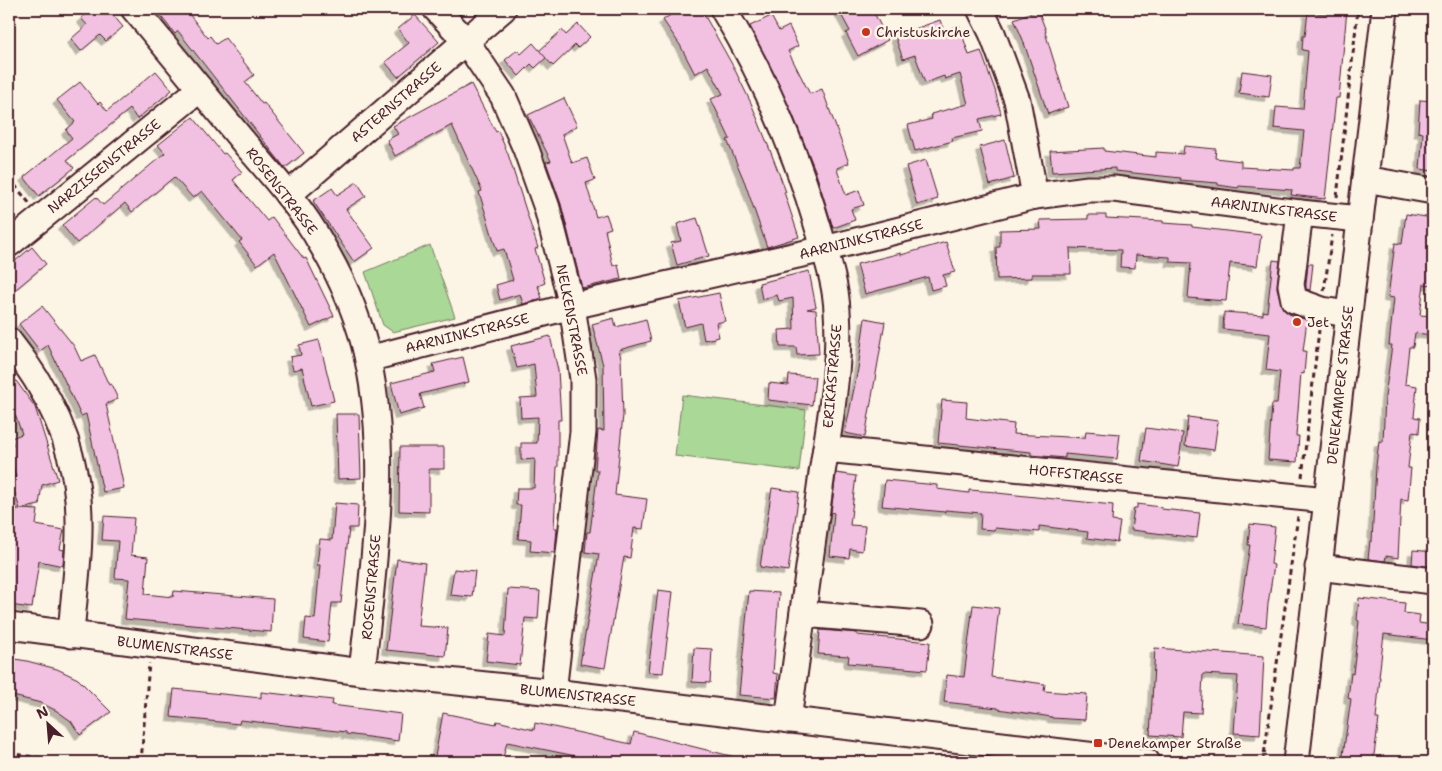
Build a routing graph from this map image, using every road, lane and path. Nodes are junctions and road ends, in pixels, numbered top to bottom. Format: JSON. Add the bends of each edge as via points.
{"nodes":[{"id":1,"x":134,"y":9,"type":"edge"},
{"id":2,"x":436,"y":9,"type":"edge"},
{"id":3,"x":503,"y":9,"type":"edge"},
{"id":4,"x":723,"y":9,"type":"edge"},
{"id":5,"x":980,"y":9,"type":"edge"},
{"id":6,"x":1358,"y":9,"type":"edge"},
{"id":7,"x":1385,"y":9,"type":"edge"},
{"id":8,"x":466,"y":41,"type":"junction"},
{"id":9,"x":200,"y":89,"type":"junction"},
{"id":10,"x":9,"y":178,"type":"edge"},
{"id":11,"x":1365,"y":178,"type":"junction"},
{"id":12,"x":1433,"y":191,"type":"edge"},
{"id":13,"x":288,"y":195,"type":"junction"},
{"id":14,"x":1035,"y":196,"type":"junction"},
{"id":15,"x":1300,"y":213,"type":"junction"},
{"id":16,"x":1335,"y":217,"type":"junction"},
{"id":17,"x":41,"y":218,"type":"junction"},
{"id":18,"x":1360,"y":220,"type":"junction"},
{"id":19,"x":9,"y":244,"type":"edge"},
{"id":20,"x":824,"y":249,"type":"junction"},
{"id":21,"x":572,"y":306,"type":"junction"},
{"id":22,"x":1322,"y":310,"type":"junction"},
{"id":23,"x":1348,"y":314,"type":"junction"},
{"id":24,"x":9,"y":341,"type":"edge"},
{"id":25,"x":368,"y":359,"type":"junction"},
{"id":26,"x":826,"y":449,"type":"junction"},
{"id":27,"x":1300,"y":497,"type":"junction"},
{"id":28,"x":1327,"y":500,"type":"junction"},
{"id":29,"x":1318,"y":567,"type":"junction"},
{"id":30,"x":1433,"y":581,"type":"edge"},
{"id":31,"x":803,"y":614,"type":"junction"},
{"id":32,"x":922,"y":624,"type":"dead end"},
{"id":33,"x":9,"y":626,"type":"edge"},
{"id":34,"x":71,"y":635,"type":"junction"},
{"id":35,"x":150,"y":644,"type":"junction"},
{"id":36,"x":362,"y":672,"type":"junction"},
{"id":37,"x":553,"y":692,"type":"junction"},
{"id":38,"x":788,"y":720,"type":"junction"},
{"id":39,"x":9,"y":753,"type":"edge"},
{"id":40,"x":65,"y":762,"type":"edge"},
{"id":41,"x":141,"y":762,"type":"edge"},
{"id":42,"x":1147,"y":762,"type":"edge"},
{"id":43,"x":1263,"y":762,"type":"edge"},
{"id":44,"x":1296,"y":762,"type":"edge"}],
"edges":[{"from":1,"to":9,"type":"street","name":"ROSENSTRASSE"},
{"from":2,"to":8,"type":"street","name":"NELKENSTRASSE"},
{"from":3,"to":8,"type":"street","name":"ASTERNSTRASSE"},
{"from":4,"to":20,"type":"street","name":"ERIKASTRASSE","via":[[778,113]]},
{"from":5,"to":14,"type":"street","via":[[1017,100]]},
{"from":6,"to":16,"type":"path"},
{"from":7,"to":11,"type":"street","name":"DENEKAMPER STRASSE"},
{"from":8,"to":13,"type":"street","name":"ASTERNSTRASSE"},
{"from":8,"to":21,"type":"street","name":"NELKENSTRASSE","via":[[503,96],[526,149],[547,208]]},
{"from":9,"to":13,"type":"street","name":"ROSENSTRASSE"},
{"from":9,"to":17,"type":"street","name":"NARZISSENSTRASSE"},
{"from":10,"to":17,"type":"path"},
{"from":11,"to":12,"type":"street"},
{"from":11,"to":18,"type":"street","name":"DENEKAMPER STRASSE"},
{"from":13,"to":25,"type":"street","name":"ROSENSTRASSE","via":[[322,243],[350,302]]},
{"from":14,"to":15,"type":"street","name":"AARNINKSTRASSE","via":[[1114,188]]},
{"from":14,"to":20,"type":"street","name":"AARNINKSTRASSE"},
{"from":15,"to":16,"type":"street","name":"AARNINKSTRASSE"},
{"from":15,"to":22,"type":"street","via":[[1291,286],[1294,300]]},
{"from":16,"to":18,"type":"street","name":"AARNINKSTRASSE"},
{"from":16,"to":22,"type":"path"},
{"from":17,"to":19,"type":"street","name":"NARZISSENSTRASSE"},
{"from":18,"to":23,"type":"street","name":"DENEKAMPER STRASSE"},
{"from":20,"to":21,"type":"street","name":"AARNINKSTRASSE"},
{"from":20,"to":26,"type":"street","name":"ERIKASTRASSE","via":[[833,281],[838,326]]},
{"from":21,"to":25,"type":"street","name":"AARNINKSTRASSE"},
{"from":21,"to":37,"type":"street","name":"NELKENSTRASSE","via":[[583,378],[583,432]]},
{"from":22,"to":23,"type":"street"},
{"from":22,"to":27,"type":"path"},
{"from":23,"to":28,"type":"street","name":"DENEKAMPER STRASSE"},
{"from":24,"to":34,"type":"street","via":[[53,409],[70,455],[78,499]]},
{"from":25,"to":36,"type":"street","name":"ROSENSTRASSE","via":[[380,458],[375,555]]},
{"from":26,"to":27,"type":"street","name":"HOFFSTRASSE"},
{"from":26,"to":31,"type":"street","name":"ERIKASTRASSE"},
{"from":27,"to":28,"type":"street","name":"HOFFSTRASSE"},
{"from":27,"to":43,"type":"path"},
{"from":28,"to":29,"type":"street","name":"DENEKAMPER STRASSE"},
{"from":29,"to":30,"type":"street"},
{"from":29,"to":44,"type":"street","name":"DENEKAMPER STRASSE"},
{"from":31,"to":32,"type":"street"},
{"from":31,"to":38,"type":"street","name":"ERIKASTRASSE"},
{"from":33,"to":34,"type":"street","name":"BLUMENSTRASSE"},
{"from":34,"to":35,"type":"street","name":"BLUMENSTRASSE"},
{"from":35,"to":36,"type":"street","name":"BLUMENSTRASSE"},
{"from":35,"to":41,"type":"path"},
{"from":36,"to":37,"type":"street","name":"BLUMENSTRASSE"},
{"from":37,"to":38,"type":"street","name":"BLUMENSTRASSE"},
{"from":38,"to":42,"type":"street","name":"BLUMENSTRASSE"},
{"from":39,"to":40,"type":"path"}]}
